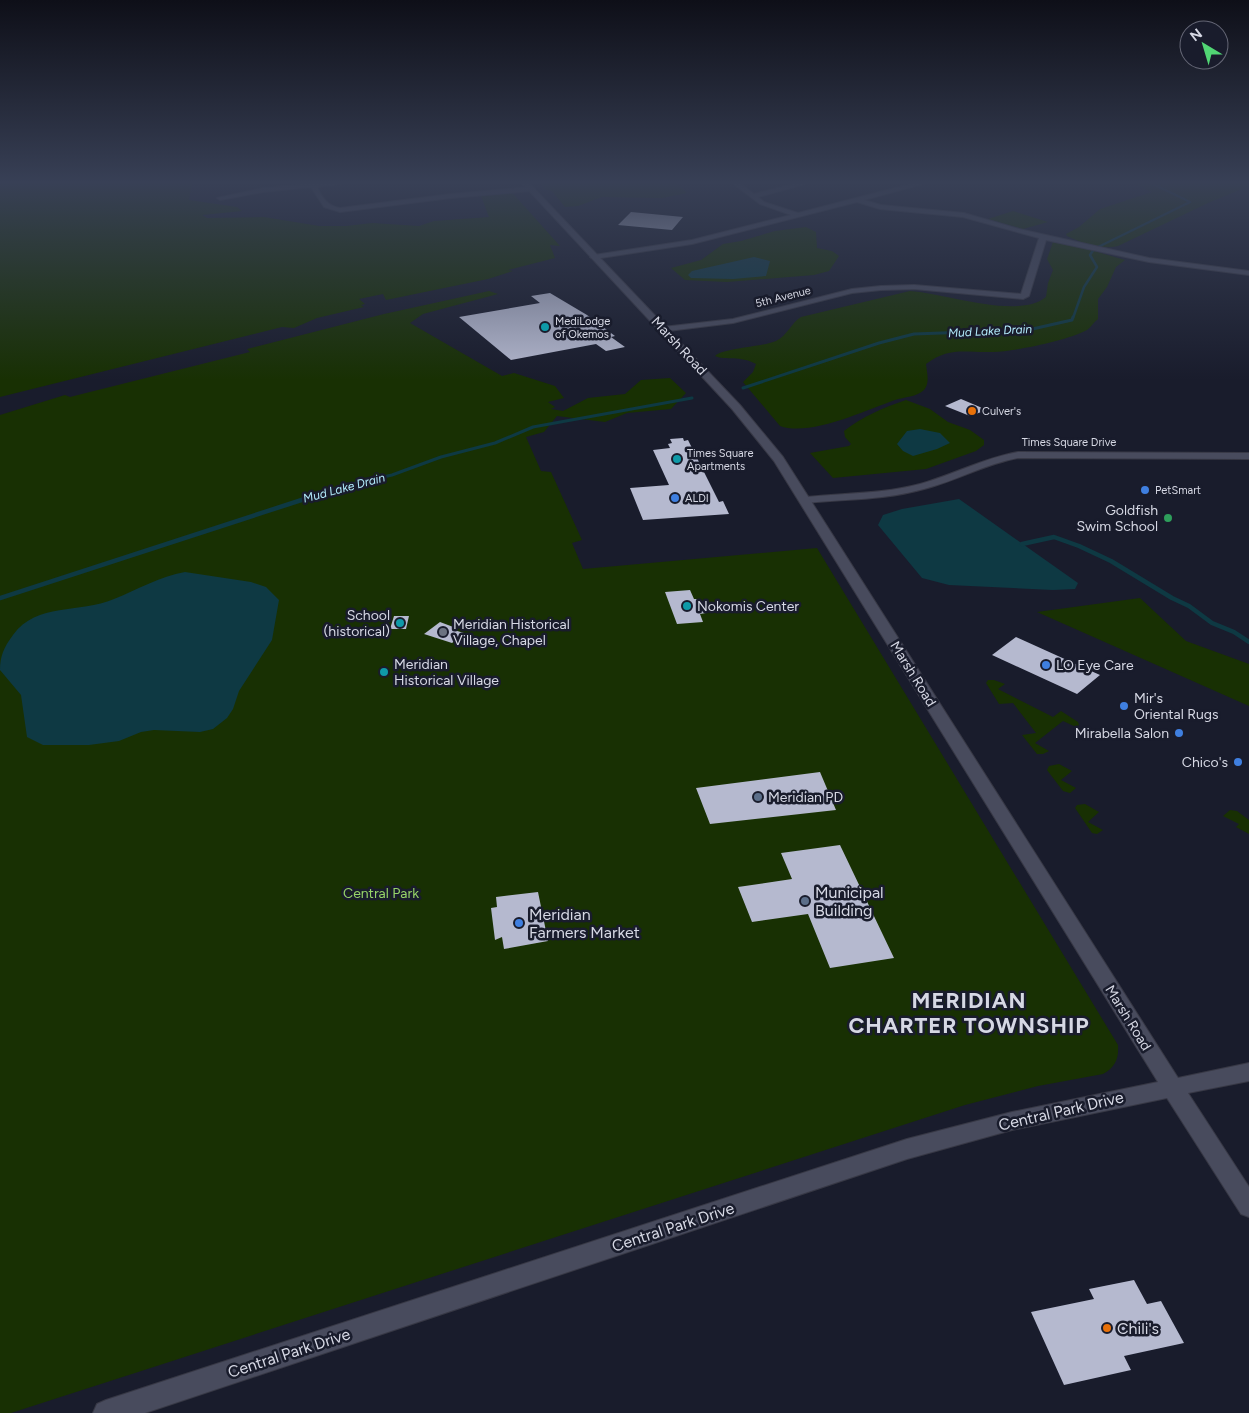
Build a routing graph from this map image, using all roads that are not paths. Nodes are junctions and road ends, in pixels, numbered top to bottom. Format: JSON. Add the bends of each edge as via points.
{"nodes":[{"id":1,"x":585,"y":248,"type":"edge"},
{"id":2,"x":658,"y":248,"type":"edge"},
{"id":3,"x":1040,"y":248,"type":"edge"},
{"id":4,"x":1094,"y":248,"type":"edge"},
{"id":5,"x":594,"y":257,"type":"junction"},
{"id":6,"x":1249,"y":273,"type":"edge"},
{"id":7,"x":663,"y":330,"type":"junction"},
{"id":8,"x":1249,"y":456,"type":"edge"},
{"id":9,"x":806,"y":500,"type":"junction"},
{"id":10,"x":1249,"y":1072,"type":"edge"},
{"id":11,"x":1172,"y":1086,"type":"junction"},
{"id":12,"x":1249,"y":1208,"type":"edge"},
{"id":13,"x":106,"y":1413,"type":"edge"}],
"edges":[{"from":1,"to":5,"type":"main road","name":"Marsh Road"},
{"from":2,"to":5,"type":"street"},
{"from":3,"to":7,"type":"street","name":"5th Avenue","via":[[1023,297],[926,288],[876,288],[733,321]]},
{"from":4,"to":6,"type":"street","via":[[1182,265]]},
{"from":5,"to":7,"type":"main road","name":"Marsh Road"},
{"from":7,"to":9,"type":"main road","name":"Marsh Road","via":[[756,430],[780,459]]},
{"from":8,"to":9,"type":"street","name":"Times Square Drive","via":[[1018,455],[987,461],[921,487]]},
{"from":9,"to":11,"type":"main road","name":"Marsh Road"},
{"from":10,"to":11,"type":"main road","name":"Central Park Drive"},
{"from":11,"to":12,"type":"main road","name":"Marsh Road"},
{"from":11,"to":13,"type":"main road","name":"Central Park Drive","via":[[1012,1121],[907,1149]]}]}
